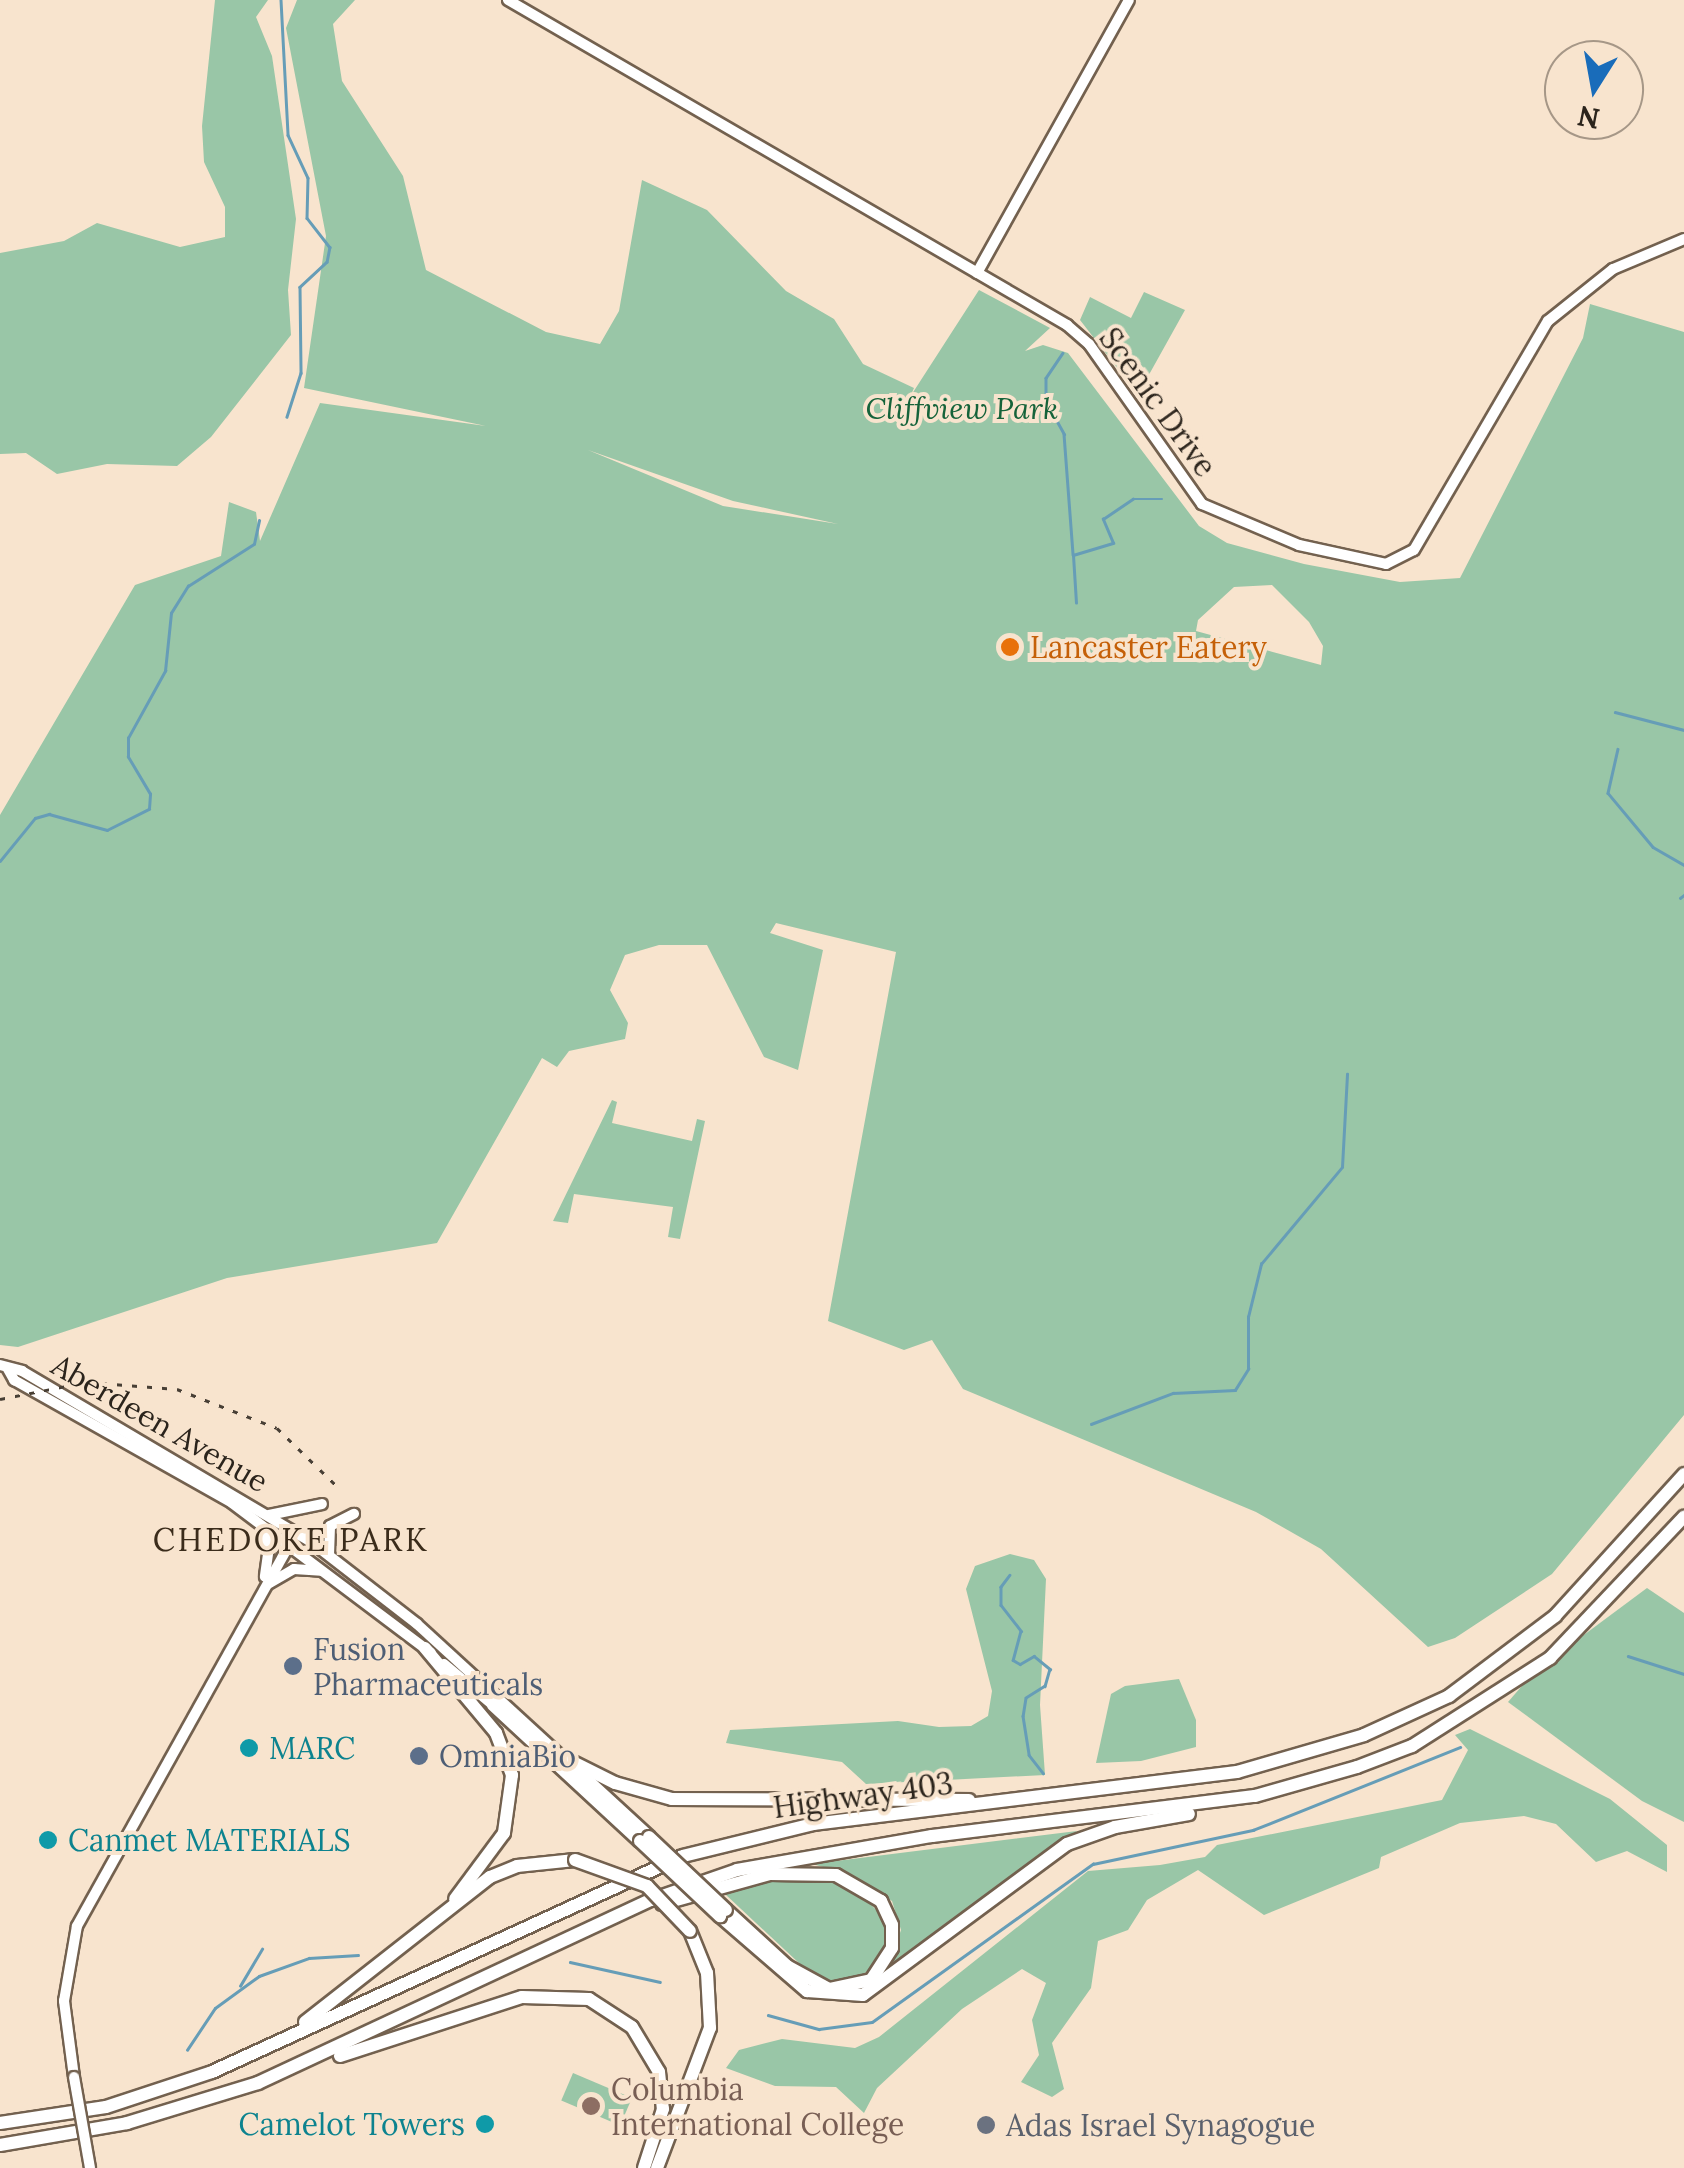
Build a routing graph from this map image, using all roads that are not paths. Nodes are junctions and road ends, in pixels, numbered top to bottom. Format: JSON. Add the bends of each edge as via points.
{"nodes":[{"id":1,"x":508,"y":0,"type":"edge"},
{"id":2,"x":1129,"y":0,"type":"edge"},
{"id":3,"x":1684,"y":239,"type":"edge"},
{"id":4,"x":977,"y":273,"type":"junction"},
{"id":5,"x":4,"y":1367,"type":"edge"},
{"id":6,"x":1684,"y":1474,"type":"edge"},
{"id":7,"x":322,"y":1504,"type":"dead end"},
{"id":8,"x":354,"y":1514,"type":"dead end"},
{"id":9,"x":1684,"y":1517,"type":"edge"},
{"id":10,"x":265,"y":1520,"type":"junction"},
{"id":11,"x":296,"y":1532,"type":"junction"},
{"id":12,"x":288,"y":1544,"type":"junction"},
{"id":13,"x":329,"y":1555,"type":"junction"},
{"id":14,"x":331,"y":1575,"type":"junction"},
{"id":15,"x":264,"y":1587,"type":"junction"},
{"id":16,"x":424,"y":1648,"type":"junction"},
{"id":17,"x":493,"y":1705,"type":"joint"},
{"id":18,"x":562,"y":1756,"type":"junction"},
{"id":19,"x":1254,"y":1796,"type":"junction"},
{"id":20,"x":981,"y":1804,"type":"junction"},
{"id":21,"x":644,"y":1839,"type":"junction"},
{"id":22,"x":454,"y":1902,"type":"junction"},
{"id":23,"x":723,"y":1913,"type":"junction"},
{"id":24,"x":598,"y":1925,"type":"junction"},
{"id":25,"x":271,"y":2046,"type":"junction"},
{"id":26,"x":318,"y":2060,"type":"junction"},
{"id":27,"x":0,"y":2123,"type":"edge"},
{"id":28,"x":0,"y":2145,"type":"edge"},
{"id":29,"x":90,"y":2168,"type":"edge"},
{"id":30,"x":644,"y":2168,"type":"edge"},
{"id":31,"x":657,"y":2168,"type":"edge"}],
"edges":[{"from":1,"to":4,"type":"main road","name":"Scenic Drive"},
{"from":2,"to":4,"type":"main road"},
{"from":3,"to":4,"type":"main road","name":"Scenic Drive","via":[[1613,269],[1548,321],[1414,550],[1386,564],[1299,545],[1202,504],[1089,344]]},
{"from":5,"to":10,"type":"main road","name":"Aberdeen Avenue","via":[[14,1380]]},
{"from":6,"to":20,"type":"highway","name":"Highway 403","via":[[1555,1616],[1484,1674],[1409,1716],[1237,1772]]},
{"from":7,"to":10,"type":"main road"},
{"from":8,"to":13,"type":"main road","via":[[330,1526]]},
{"from":9,"to":19,"type":"highway","name":"Highway 403","via":[[1579,1633],[1519,1681],[1412,1746]]},
{"from":10,"to":11,"type":"main road","name":"Aberdeen Avenue"},
{"from":10,"to":12,"type":"main road","name":"Aberdeen Avenue"},
{"from":10,"to":15,"type":"main road"},
{"from":11,"to":12,"type":"main road"},
{"from":11,"to":13,"type":"main road","name":"Aberdeen Avenue"},
{"from":12,"to":14,"type":"main road","name":"Aberdeen Avenue"},
{"from":12,"to":15,"type":"main road"},
{"from":13,"to":18,"type":"main road","name":"Aberdeen Avenue","via":[[417,1624]]},
{"from":14,"to":15,"type":"main road","via":[[294,1569]]},
{"from":14,"to":16,"type":"main road","name":"Aberdeen Avenue"},
{"from":15,"to":29,"type":"main road","bridge":true,"via":[[77,1926],[64,2001]]},
{"from":16,"to":17,"type":"main road","name":"Aberdeen Avenue"},
{"from":16,"to":22,"type":"highway","via":[[496,1733],[512,1775],[504,1833]]},
{"from":17,"to":21,"type":"highway"},
{"from":18,"to":20,"type":"highway","via":[[615,1783],[672,1799],[961,1798]]},
{"from":18,"to":21,"type":"highway"},
{"from":19,"to":23,"type":"highway","via":[[1067,1844],[862,1995],[807,1990]]},
{"from":19,"to":24,"type":"highway","name":"Highway 403","via":[[796,1856],[708,1878]]},
{"from":20,"to":25,"type":"highway","name":"Highway 403","via":[[813,1824],[683,1856]]},
{"from":21,"to":23,"type":"highway","bridge":true},
{"from":22,"to":25,"type":"highway","via":[[364,1982]]},
{"from":22,"to":31,"type":"highway","bridge":true,"via":[[517,1866],[574,1860],[646,1886],[690,1931],[707,1973],[709,2037]]},
{"from":23,"to":24,"type":"highway","via":[[788,1966],[830,1989],[871,1980],[892,1948],[889,1914],[871,1891],[812,1871],[740,1880]]},
{"from":24,"to":26,"type":"highway","name":"Highway 403"},
{"from":25,"to":27,"type":"highway","name":"Highway 403","via":[[150,2096]]},
{"from":26,"to":28,"type":"highway","name":"Highway 403","via":[[160,2114]]},
{"from":26,"to":30,"type":"highway","via":[[522,1997],[589,1999],[632,2027],[658,2072],[663,2109]]}]}
